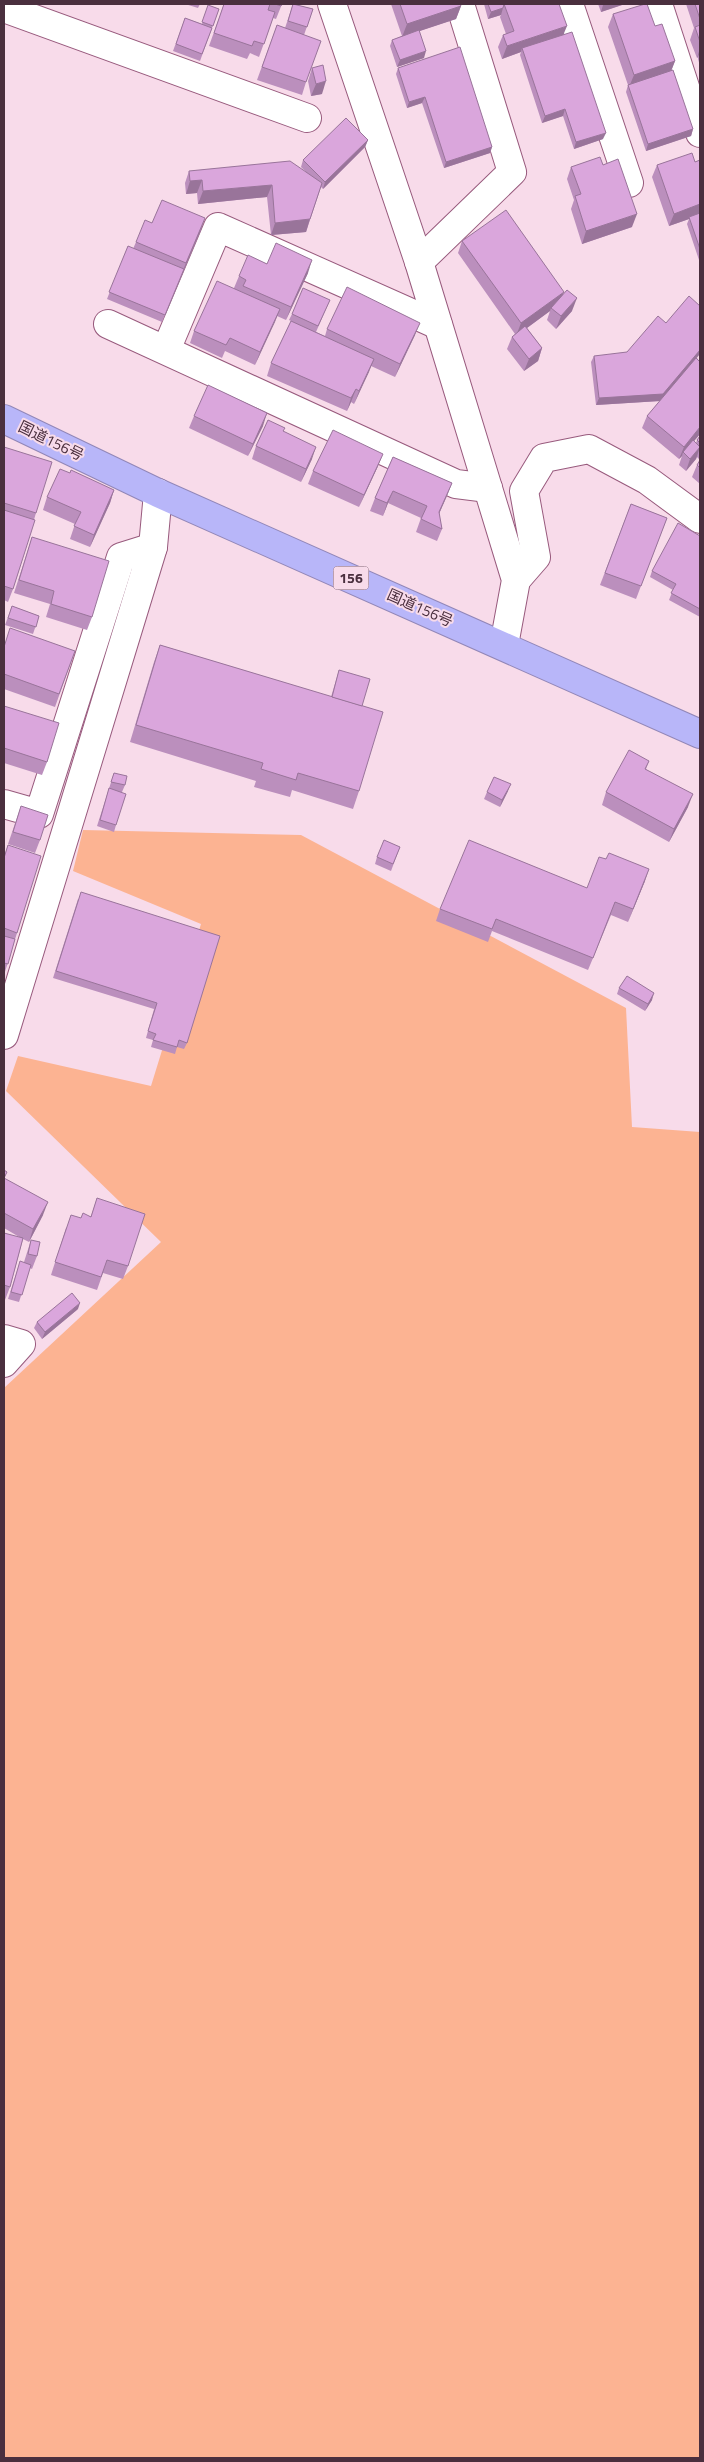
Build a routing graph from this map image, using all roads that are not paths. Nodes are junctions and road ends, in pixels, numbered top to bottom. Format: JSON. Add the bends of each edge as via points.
{"nodes":[{"id":1,"x":332,"y":4,"type":"edge"},
{"id":2,"x":460,"y":4,"type":"edge"},
{"id":3,"x":569,"y":4,"type":"edge"},
{"id":4,"x":658,"y":4,"type":"edge"},
{"id":5,"x":4,"y":8,"type":"edge"},
{"id":6,"x":39,"y":11,"type":"edge"},
{"id":7,"x":307,"y":118,"type":"dead end"},
{"id":8,"x":700,"y":134,"type":"edge"},
{"id":9,"x":629,"y":183,"type":"dead end"},
{"id":10,"x":419,"y":262,"type":"junction"},
{"id":11,"x":108,"y":324,"type":"dead end"},
{"id":12,"x":438,"y":325,"type":"junction"},
{"id":13,"x":166,"y":350,"type":"junction"},
{"id":14,"x":4,"y":419,"type":"edge"},
{"id":15,"x":488,"y":488,"type":"junction"},
{"id":16,"x":158,"y":493,"type":"junction"},
{"id":17,"x":700,"y":519,"type":"edge"},
{"id":18,"x":153,"y":547,"type":"junction"},
{"id":19,"x":516,"y":580,"type":"junction"},
{"id":20,"x":504,"y":645,"type":"junction"},
{"id":21,"x":700,"y":734,"type":"edge"},
{"id":22,"x":4,"y":804,"type":"edge"},
{"id":23,"x":4,"y":1035,"type":"edge"},
{"id":24,"x":4,"y":1339,"type":"edge"},
{"id":25,"x":4,"y":1363,"type":"edge"}],
"edges":[{"from":1,"to":10,"type":"street"},
{"from":2,"to":10,"type":"street","via":[[512,172]]},
{"from":3,"to":9,"type":"street"},
{"from":4,"to":8,"type":"street"},
{"from":5,"to":6,"type":"street"},
{"from":6,"to":7,"type":"street"},
{"from":10,"to":12,"type":"street"},
{"from":11,"to":13,"type":"street"},
{"from":12,"to":13,"type":"street","via":[[218,227]]},
{"from":12,"to":15,"type":"street"},
{"from":13,"to":15,"type":"street","via":[[456,484]]},
{"from":14,"to":16,"type":"highway","name":"国道156号","number":"156"},
{"from":15,"to":19,"type":"street"},
{"from":16,"to":18,"type":"street"},
{"from":16,"to":20,"type":"highway","name":"国道156号","number":"156"},
{"from":17,"to":19,"type":"street","via":[[647,480],[590,449],[544,458],[524,492],[536,558]]},
{"from":18,"to":22,"type":"street","via":[[121,558],[39,814]]},
{"from":18,"to":23,"type":"street"},
{"from":19,"to":20,"type":"street"},
{"from":20,"to":21,"type":"highway","name":"国道156号","number":"156"},
{"from":24,"to":25,"type":"street","via":[[21,1344]]}]}
